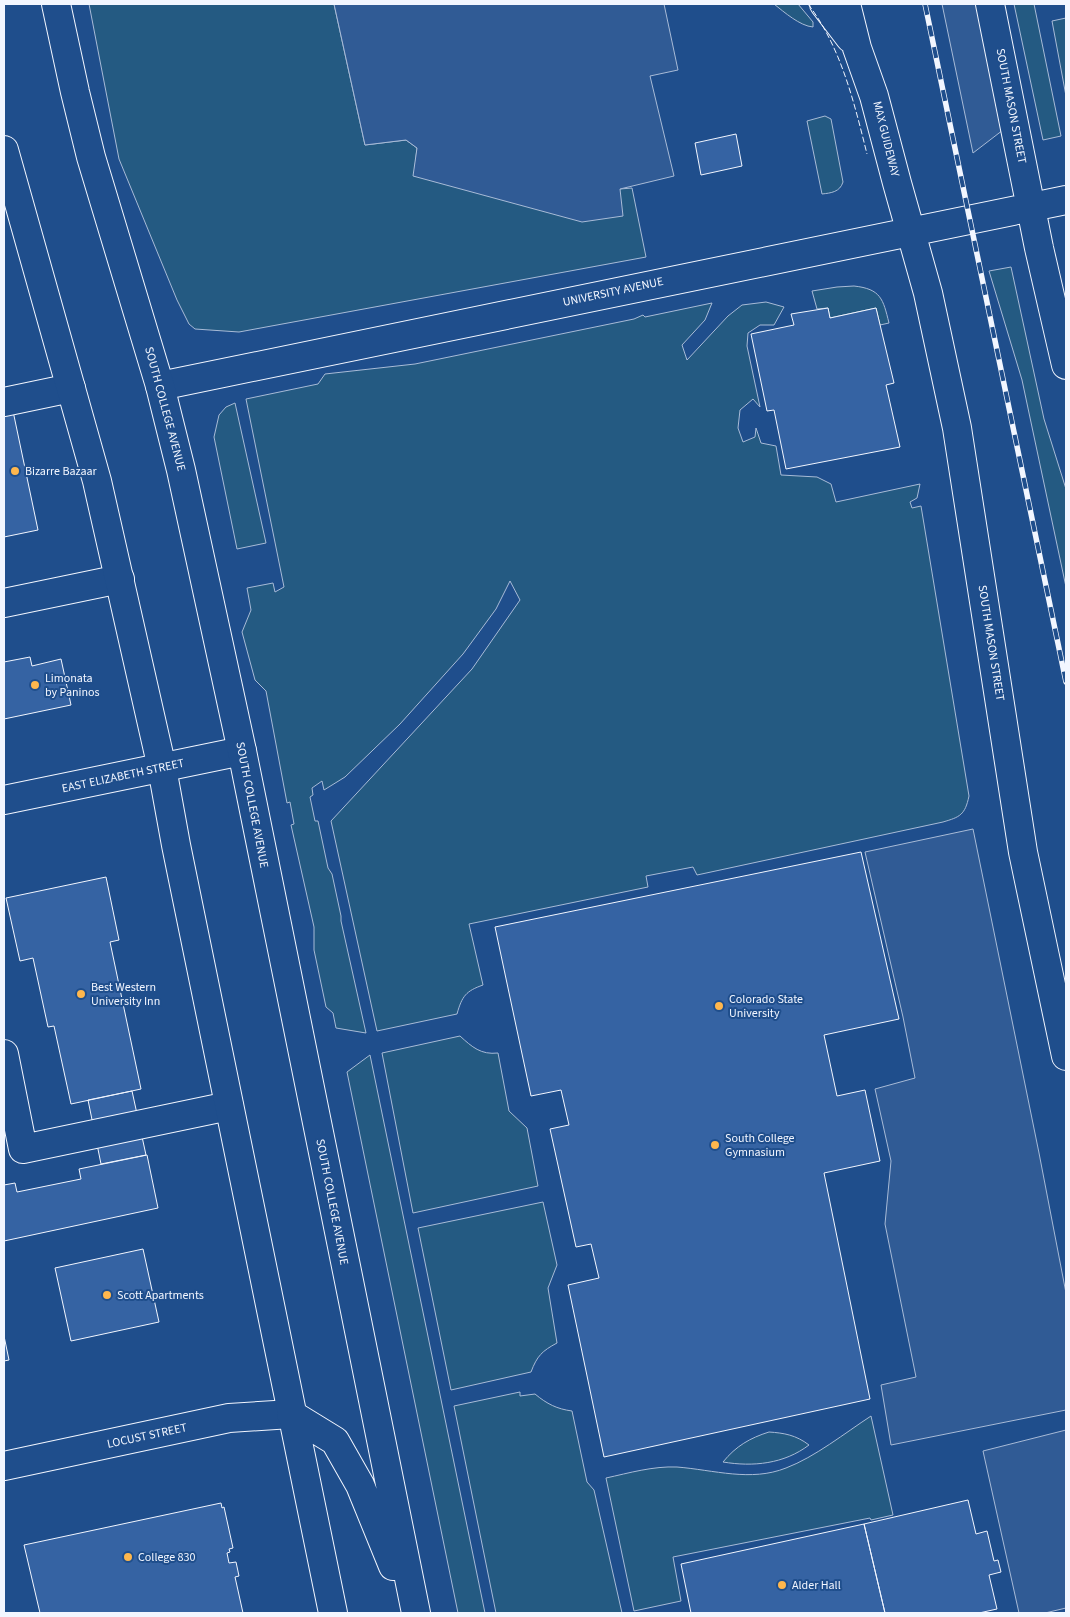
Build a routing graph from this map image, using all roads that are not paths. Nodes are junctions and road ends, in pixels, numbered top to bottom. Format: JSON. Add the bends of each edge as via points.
{"nodes":[{"id":1,"x":56,"y":4,"type":"edge"},
{"id":2,"x":824,"y":4,"type":"edge"},
{"id":3,"x":846,"y":4,"type":"edge"},
{"id":4,"x":990,"y":4,"type":"edge"},
{"id":5,"x":857,"y":48,"type":"junction"},
{"id":6,"x":4,"y":150,"type":"edge"},
{"id":7,"x":1066,"y":200,"type":"edge"},
{"id":8,"x":1032,"y":208,"type":"junction"},
{"id":9,"x":911,"y":232,"type":"junction"},
{"id":10,"x":1066,"y":365,"type":"edge"},
{"id":11,"x":160,"y":386,"type":"junction"},
{"id":12,"x":71,"y":388,"type":"junction"},
{"id":13,"x":4,"y":402,"type":"edge"},
{"id":14,"x":120,"y":579,"type":"junction"},
{"id":15,"x":4,"y":603,"type":"edge"},
{"id":16,"x":242,"y":750,"type":"junction"},
{"id":17,"x":162,"y":768,"type":"junction"},
{"id":18,"x":4,"y":800,"type":"edge"},
{"id":19,"x":4,"y":1054,"type":"edge"},
{"id":20,"x":1066,"y":1056,"type":"edge"},
{"id":21,"x":229,"y":1106,"type":"junction"},
{"id":22,"x":11,"y":1125,"type":"edge"},
{"id":23,"x":291,"y":1414,"type":"junction"},
{"id":24,"x":4,"y":1466,"type":"edge"},
{"id":25,"x":333,"y":1613,"type":"edge"},
{"id":26,"x":414,"y":1613,"type":"edge"}],
"edges":[{"from":1,"to":11,"type":"main road","name":"SOUTH COLLEGE AVENUE","via":[[91,157]]},
{"from":2,"to":5,"type":"main road","name":"MAX GUIDEWAY"},
{"from":3,"to":5,"type":"main road","name":"MAX GUIDEWAY"},
{"from":4,"to":8,"type":"main road","name":"SOUTH MASON STREET"},
{"from":5,"to":9,"type":"main road","name":"MAX GUIDEWAY","via":[[874,96]]},
{"from":6,"to":12,"type":"main road"},
{"from":7,"to":8,"type":"main road","name":"UNIVERSITY AVENUE"},
{"from":8,"to":9,"type":"main road","name":"UNIVERSITY AVENUE"},
{"from":8,"to":10,"type":"main road","name":"SOUTH MASON STREET"},
{"from":9,"to":11,"type":"main road","name":"UNIVERSITY AVENUE"},
{"from":9,"to":20,"type":"main road","name":"SOUTH MASON STREET","via":[[928,293],[957,428],[1023,852]]},
{"from":11,"to":16,"type":"main road","name":"SOUTH COLLEGE AVENUE"},
{"from":12,"to":13,"type":"main road"},
{"from":12,"to":14,"type":"main road"},
{"from":14,"to":15,"type":"main road"},
{"from":14,"to":17,"type":"main road"},
{"from":16,"to":17,"type":"main road","name":"EAST ELIZABETH STREET"},
{"from":16,"to":26,"type":"main road","name":"SOUTH COLLEGE AVENUE"},
{"from":17,"to":18,"type":"main road","name":"EAST ELIZABETH STREET"},
{"from":17,"to":21,"type":"main road"},
{"from":19,"to":22,"type":"main road"},
{"from":21,"to":22,"type":"main road","via":[[22,1149]]},
{"from":21,"to":23,"type":"main road"},
{"from":23,"to":24,"type":"main road","name":"LOCUST STREET","via":[[229,1418]]},
{"from":23,"to":25,"type":"main road"},
{"from":23,"to":26,"type":"main road","via":[[335,1441],[360,1485]]}]}
